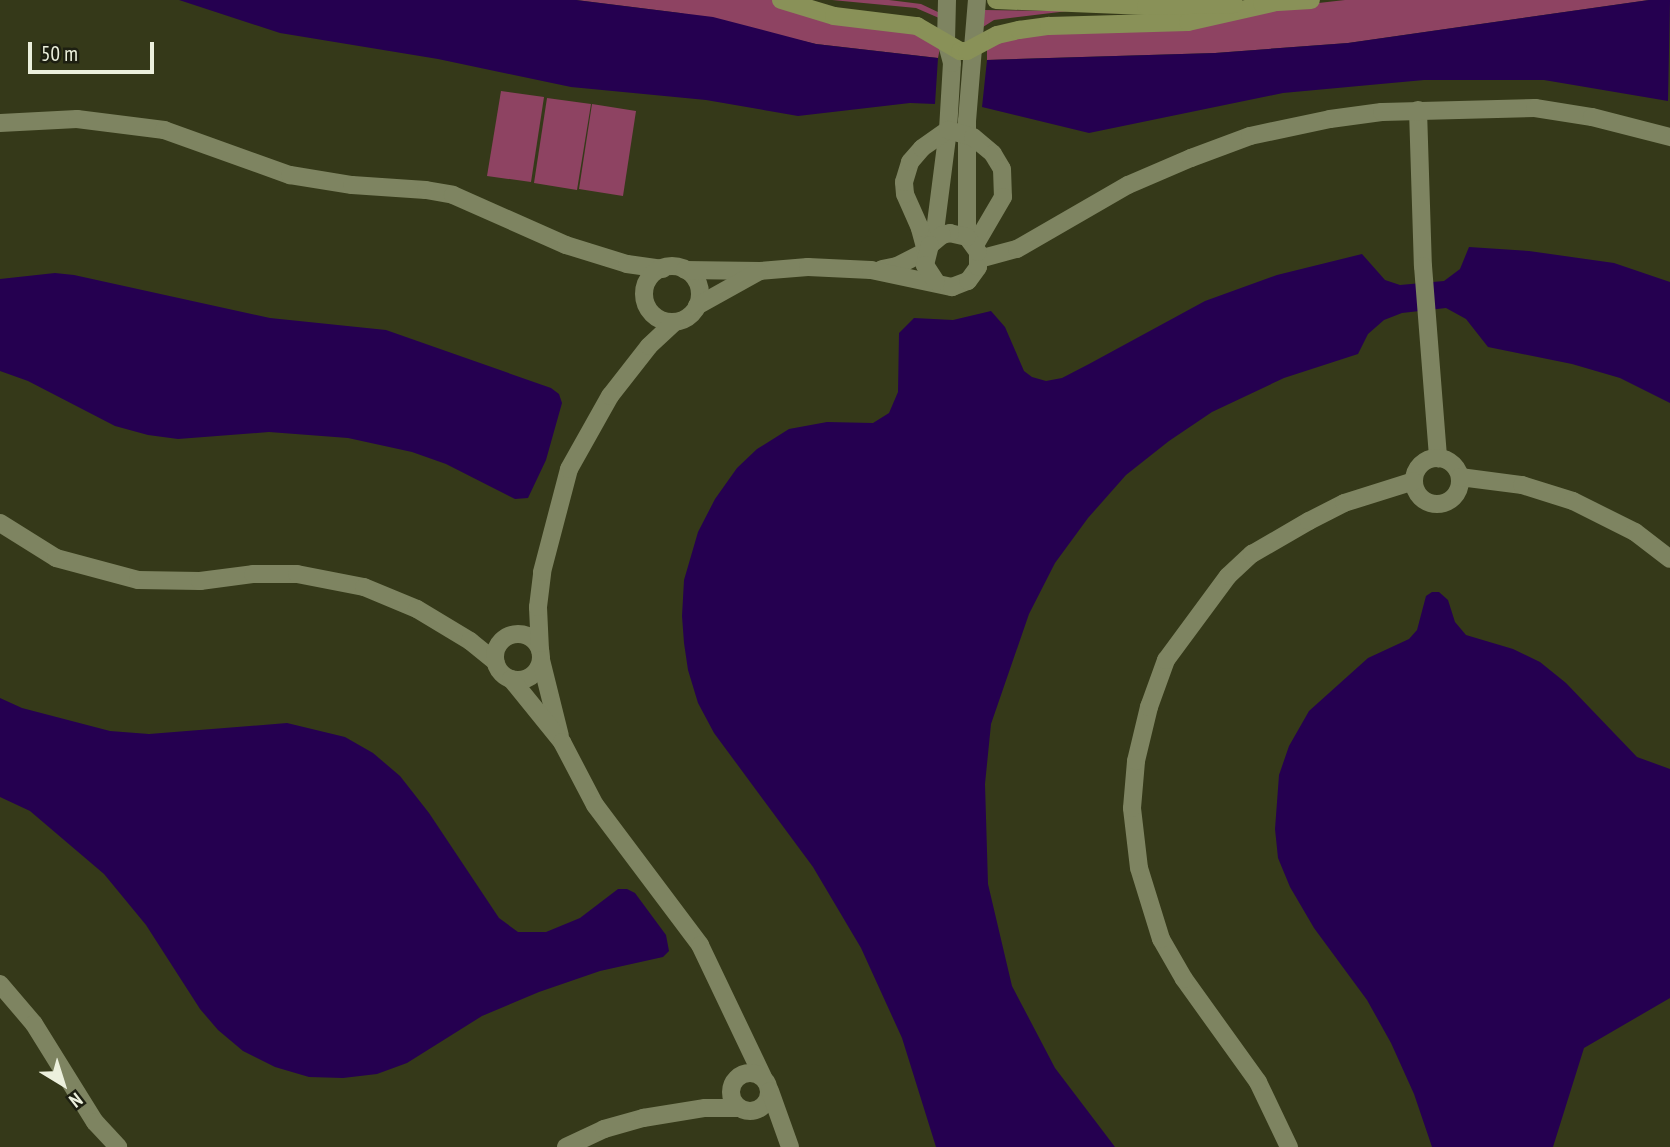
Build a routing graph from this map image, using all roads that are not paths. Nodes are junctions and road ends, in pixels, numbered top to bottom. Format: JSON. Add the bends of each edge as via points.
{"nodes":[{"id":1,"x":781,"y":0,"type":"edge"},
{"id":2,"x":947,"y":0,"type":"edge"},
{"id":3,"x":976,"y":0,"type":"edge"},
{"id":4,"x":996,"y":0,"type":"edge"},
{"id":5,"x":1311,"y":0,"type":"edge"},
{"id":6,"x":1272,"y":3,"type":"junction"},
{"id":7,"x":946,"y":41,"type":"junction"},
{"id":8,"x":972,"y":56,"type":"junction"},
{"id":9,"x":1418,"y":110,"type":"junction"},
{"id":10,"x":0,"y":123,"type":"edge"},
{"id":11,"x":947,"y":125,"type":"junction"},
{"id":12,"x":967,"y":127,"type":"junction"},
{"id":13,"x":1670,"y":137,"type":"edge"},
{"id":14,"x":930,"y":245,"type":"junction"},
{"id":15,"x":974,"y":247,"type":"junction"},
{"id":16,"x":627,"y":264,"type":"junction"},
{"id":17,"x":663,"y":269,"type":"junction"},
{"id":18,"x":685,"y":270,"type":"junction"},
{"id":19,"x":760,"y":271,"type":"junction"},
{"id":20,"x":871,"y":271,"type":"junction"},
{"id":21,"x":936,"y":282,"type":"junction"},
{"id":22,"x":645,"y":292,"type":"junction"},
{"id":23,"x":697,"y":306,"type":"junction"},
{"id":24,"x":651,"y":312,"type":"junction"},
{"id":25,"x":674,"y":322,"type":"junction"},
{"id":26,"x":649,"y":346,"type":"junction"},
{"id":27,"x":1438,"y":458,"type":"junction"},
{"id":28,"x":1460,"y":477,"type":"junction"},
{"id":29,"x":1414,"y":481,"type":"junction"},
{"id":30,"x":0,"y":523,"type":"edge"},
{"id":31,"x":1670,"y":559,"type":"edge"},
{"id":32,"x":538,"y":607,"type":"junction"},
{"id":33,"x":517,"y":634,"type":"junction"},
{"id":34,"x":470,"y":641,"type":"junction"},
{"id":35,"x":500,"y":643,"type":"junction"},
{"id":36,"x":541,"y":655,"type":"junction"},
{"id":37,"x":496,"y":662,"type":"junction"},
{"id":38,"x":511,"y":679,"type":"junction"},
{"id":39,"x":562,"y":742,"type":"junction"},
{"id":40,"x":0,"y":984,"type":"edge"},
{"id":41,"x":746,"y":1041,"type":"junction"},
{"id":42,"x":735,"y":1081,"type":"junction"},
{"id":43,"x":766,"y":1084,"type":"junction"},
{"id":44,"x":705,"y":1108,"type":"junction"},
{"id":45,"x":744,"y":1109,"type":"junction"},
{"id":46,"x":783,"y":1128,"type":"junction"},
{"id":47,"x":118,"y":1147,"type":"edge"},
{"id":48,"x":566,"y":1147,"type":"edge"},
{"id":49,"x":790,"y":1147,"type":"edge"},
{"id":50,"x":1289,"y":1147,"type":"edge"}],
"edges":[{"from":1,"to":7,"type":"street","via":[[834,16],[917,26]]},
{"from":2,"to":7,"type":"street"},
{"from":3,"to":8,"type":"street"},
{"from":4,"to":6,"type":"street","via":[[1146,6]]},
{"from":5,"to":6,"type":"street"},
{"from":6,"to":8,"type":"street","via":[[1188,22],[1018,30],[997,34]]},
{"from":7,"to":8,"type":"street"},
{"from":7,"to":11,"type":"street","via":[[952,63]]},
{"from":8,"to":12,"type":"street"},
{"from":9,"to":13,"type":"street","via":[[1535,108]]},
{"from":9,"to":15,"type":"street","via":[[1330,119],[1250,136],[1128,185],[1017,249]]},
{"from":9,"to":27,"type":"street","via":[[1423,267]]},
{"from":10,"to":16,"type":"street","via":[[77,119],[164,130],[290,175],[453,195],[533,233]]},
{"from":11,"to":12,"type":"street"},
{"from":11,"to":14,"type":"street"},
{"from":11,"to":14,"type":"street","via":[[910,162],[904,182],[905,194]]},
{"from":12,"to":15,"type":"street"},
{"from":12,"to":15,"type":"street","via":[[1002,169],[1004,185],[1003,197]]},
{"from":14,"to":15,"type":"street","via":[[950,233]]},
{"from":14,"to":20,"type":"street","via":[[897,266]]},
{"from":14,"to":21,"type":"street","via":[[925,265]]},
{"from":15,"to":21,"type":"street","via":[[974,275],[961,285]]},
{"from":16,"to":17,"type":"street"},
{"from":16,"to":22,"type":"street"},
{"from":17,"to":18,"type":"street"},
{"from":17,"to":22,"type":"street","via":[[650,278]]},
{"from":18,"to":19,"type":"street"},
{"from":18,"to":23,"type":"street","via":[[700,290]]},
{"from":19,"to":20,"type":"street","via":[[808,267]]},
{"from":19,"to":23,"type":"street"},
{"from":20,"to":21,"type":"street"},
{"from":22,"to":24,"type":"street"},
{"from":23,"to":25,"type":"street","via":[[684,320]]},
{"from":24,"to":25,"type":"street"},
{"from":24,"to":26,"type":"street"},
{"from":25,"to":26,"type":"street"},
{"from":26,"to":32,"type":"street","via":[[610,396],[569,468],[550,533]]},
{"from":27,"to":28,"type":"street","via":[[1452,464]]},
{"from":27,"to":29,"type":"street","via":[[1423,462]]},
{"from":28,"to":29,"type":"street","via":[[1457,492],[1438,504],[1424,500]]},
{"from":28,"to":31,"type":"street","via":[[1522,485],[1573,501],[1624,525]]},
{"from":29,"to":50,"type":"street","via":[[1344,503],[1308,521],[1252,554],[1228,576],[1166,660],[1136,761],[1132,808],[1139,868],[1161,939],[1258,1082]]},
{"from":30,"to":34,"type":"street","via":[[56,558],[138,580],[297,574],[364,587],[417,609]]},
{"from":32,"to":33,"type":"street"},
{"from":32,"to":36,"type":"street"},
{"from":33,"to":35,"type":"street"},
{"from":33,"to":36,"type":"street","via":[[531,638]]},
{"from":34,"to":35,"type":"street"},
{"from":34,"to":37,"type":"street"},
{"from":35,"to":37,"type":"street"},
{"from":36,"to":38,"type":"street","via":[[534,674]]},
{"from":36,"to":39,"type":"street"},
{"from":37,"to":38,"type":"street","via":[[501,673]]},
{"from":38,"to":39,"type":"street"},
{"from":39,"to":41,"type":"street","via":[[595,805],[700,946]]},
{"from":40,"to":47,"type":"street","via":[[34,1024],[94,1122]]},
{"from":41,"to":42,"type":"street","via":[[745,1059]]},
{"from":41,"to":43,"type":"street"},
{"from":42,"to":43,"type":"street","via":[[753,1072]]},
{"from":42,"to":44,"type":"street"},
{"from":42,"to":45,"type":"street","via":[[732,1098]]},
{"from":43,"to":45,"type":"street","via":[[766,1103]]},
{"from":43,"to":46,"type":"street"},
{"from":44,"to":45,"type":"street"},
{"from":44,"to":48,"type":"street","via":[[643,1118]]},
{"from":45,"to":46,"type":"street"},
{"from":46,"to":49,"type":"street"}]}
